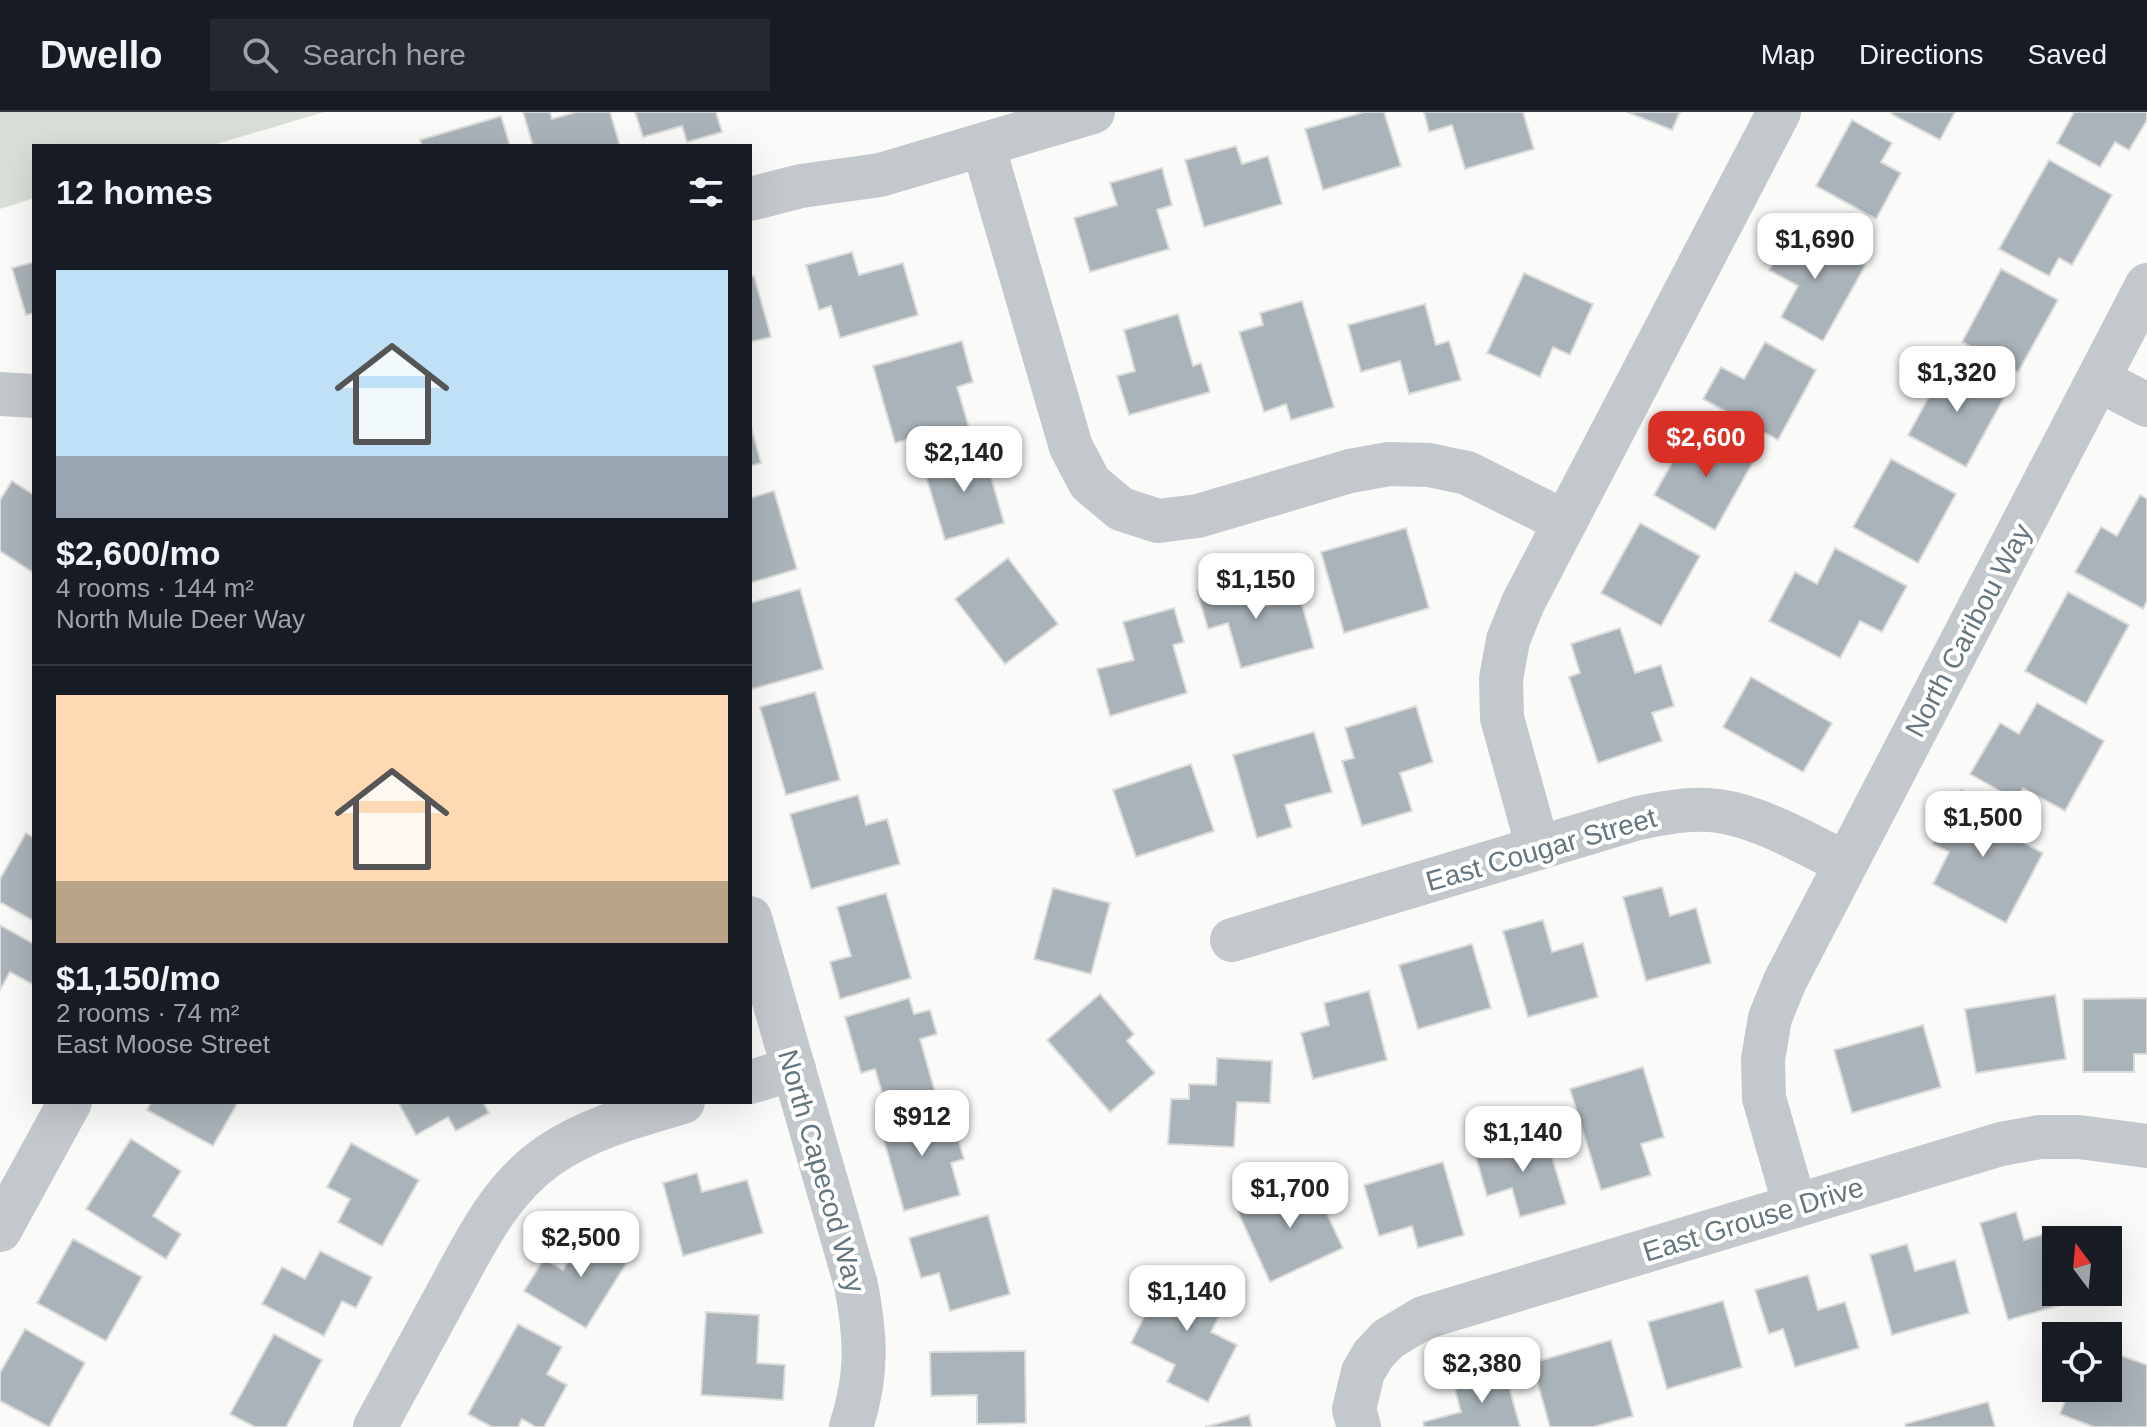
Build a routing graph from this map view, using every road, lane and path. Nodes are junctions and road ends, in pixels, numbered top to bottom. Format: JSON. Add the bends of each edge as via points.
{"nodes":[{"id":1,"x":1093,"y":112,"type":"edge"},
{"id":2,"x":1779,"y":112,"type":"edge"},
{"id":3,"x":983,"y":145,"type":"junction"},
{"id":4,"x":752,"y":198,"type":"edge"},
{"id":5,"x":2147,"y":285,"type":"edge"},
{"id":6,"x":2099,"y":380,"type":"junction"},
{"id":7,"x":0,"y":394,"type":"edge"},
{"id":8,"x":32,"y":396,"type":"edge"},
{"id":9,"x":2147,"y":405,"type":"edge"},
{"id":10,"x":1565,"y":522,"type":"junction"},
{"id":11,"x":1538,"y":848,"type":"junction"},
{"id":12,"x":1846,"y":863,"type":"junction"},
{"id":13,"x":752,"y":925,"type":"edge"},
{"id":14,"x":1232,"y":940,"type":"dead end"},
{"id":15,"x":794,"y":1069,"type":"junction"},
{"id":16,"x":752,"y":1081,"type":"edge"},
{"id":17,"x":69,"y":1104,"type":"edge"},
{"id":18,"x":676,"y":1104,"type":"edge"},
{"id":19,"x":2147,"y":1146,"type":"edge"},
{"id":20,"x":1795,"y":1206,"type":"junction"},
{"id":21,"x":0,"y":1230,"type":"edge"},
{"id":22,"x":375,"y":1427,"type":"edge"},
{"id":23,"x":851,"y":1427,"type":"edge"},
{"id":24,"x":1359,"y":1427,"type":"edge"}],
"edges":[{"from":1,"to":3,"type":"street"},
{"from":2,"to":10,"type":"street"},
{"from":3,"to":4,"type":"street","via":[[880,175]]},
{"from":3,"to":10,"type":"street","via":[[1071,447],[1090,483],[1121,509],[1158,521],[1198,516],[1350,471],[1389,464],[1429,465],[1467,473]]},
{"from":5,"to":6,"type":"street","name":"North Caribou Way"},
{"from":6,"to":9,"type":"street"},
{"from":6,"to":12,"type":"street","name":"North Caribou Way"},
{"from":7,"to":8,"type":"street"},
{"from":10,"to":11,"type":"street","via":[[1518,615],[1501,679],[1502,718]]},
{"from":11,"to":12,"type":"street","name":"East Cougar Street","via":[[1638,818],[1677,810],[1717,811],[1756,820]]},
{"from":11,"to":14,"type":"street","name":"East Cougar Street"},
{"from":12,"to":20,"type":"street","name":"North Caribou Way","via":[[1785,981],[1770,1018],[1763,1059],[1764,1098]]},
{"from":13,"to":15,"type":"street","name":"North Capecod Way"},
{"from":15,"to":16,"type":"street"},
{"from":15,"to":23,"type":"street","name":"North Capecod Way","via":[[864,1324],[859,1403]]},
{"from":17,"to":21,"type":"street"},
{"from":18,"to":22,"type":"street","via":[[580,1137],[515,1184],[490,1216]]},
{"from":19,"to":20,"type":"street","name":"East Grouse Drive","via":[[2040,1137]]},
{"from":20,"to":24,"type":"street","name":"East Grouse Drive","via":[[1423,1318],[1388,1339],[1363,1372],[1354,1409]]}]}
